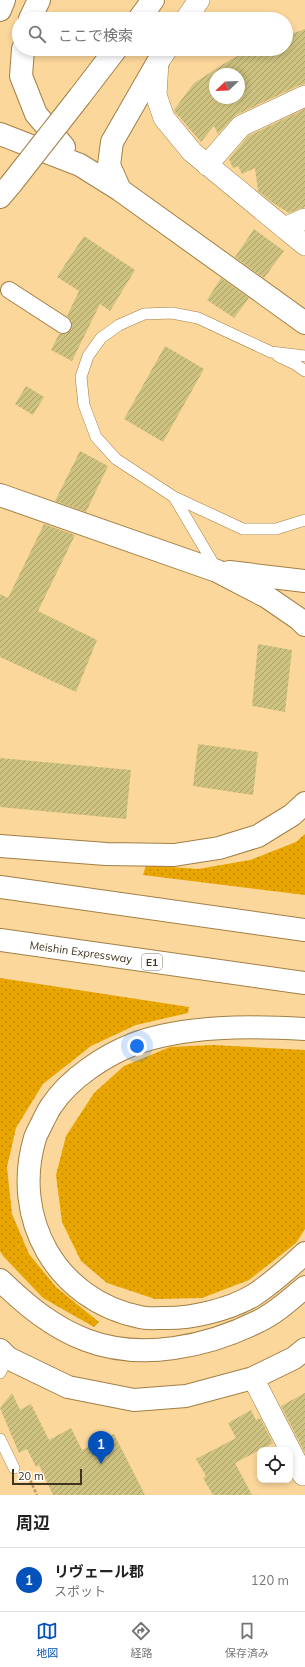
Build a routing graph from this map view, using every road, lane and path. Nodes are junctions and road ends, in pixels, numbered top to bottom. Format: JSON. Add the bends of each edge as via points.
{"nodes":[{"id":1,"x":4,"y":0,"type":"edge"},
{"id":2,"x":39,"y":0,"type":"edge"},
{"id":3,"x":153,"y":0,"type":"edge"},
{"id":4,"x":199,"y":0,"type":"edge"},
{"id":5,"x":0,"y":10,"type":"edge"},
{"id":6,"x":33,"y":12,"type":"edge"},
{"id":7,"x":144,"y":12,"type":"edge"},
{"id":8,"x":191,"y":12,"type":"edge"},
{"id":9,"x":22,"y":56,"type":"edge"},
{"id":10,"x":111,"y":56,"type":"edge"},
{"id":11,"x":163,"y":56,"type":"edge"},
{"id":12,"x":305,"y":96,"type":"edge"},
{"id":13,"x":0,"y":134,"type":"edge"},
{"id":14,"x":207,"y":165,"type":"junction"},
{"id":15,"x":80,"y":166,"type":"junction"},
{"id":16,"x":120,"y":190,"type":"junction"},
{"id":17,"x":5,"y":191,"type":"edge"},
{"id":18,"x":305,"y":219,"type":"edge"},
{"id":19,"x":284,"y":228,"type":"junction"},
{"id":20,"x":305,"y":244,"type":"edge"},
{"id":21,"x":9,"y":290,"type":"dead end"},
{"id":22,"x":305,"y":322,"type":"edge"},
{"id":23,"x":63,"y":325,"type":"dead end"},
{"id":24,"x":271,"y":352,"type":"junction"},
{"id":25,"x":305,"y":356,"type":"edge"},
{"id":26,"x":305,"y":371,"type":"edge"},
{"id":27,"x":0,"y":495,"type":"edge"},
{"id":28,"x":174,"y":497,"type":"junction"},
{"id":29,"x":305,"y":520,"type":"edge"},
{"id":30,"x":217,"y":571,"type":"junction"},
{"id":31,"x":305,"y":581,"type":"edge"},
{"id":32,"x":305,"y":625,"type":"edge"},
{"id":33,"x":305,"y":803,"type":"edge"},
{"id":34,"x":0,"y":846,"type":"edge"},
{"id":35,"x":0,"y":887,"type":"edge"},
{"id":36,"x":305,"y":930,"type":"edge"},
{"id":37,"x":0,"y":940,"type":"edge"},
{"id":38,"x":305,"y":984,"type":"edge"},
{"id":39,"x":305,"y":1029,"type":"edge"},
{"id":40,"x":305,"y":1253,"type":"edge"},
{"id":41,"x":0,"y":1280,"type":"edge"},
{"id":42,"x":305,"y":1287,"type":"edge"},
{"id":43,"x":305,"y":1349,"type":"edge"},
{"id":44,"x":3,"y":1360,"type":"edge"},
{"id":45,"x":253,"y":1378,"type":"junction"},
{"id":46,"x":0,"y":1439,"type":"edge"},
{"id":47,"x":14,"y":1468,"type":"dead end"},
{"id":48,"x":303,"y":1475,"type":"dead end"}],
"edges":[{"from":1,"to":5,"type":"main road"},
{"from":2,"to":6,"type":"main road"},
{"from":3,"to":7,"type":"main road"},
{"from":4,"to":8,"type":"street"},
{"from":9,"to":15,"type":"main road","via":[[21,76],[36,114]]},
{"from":10,"to":17,"type":"main road","bridge":true},
{"from":11,"to":14,"type":"street","via":[[156,95],[164,118],[192,152]]},
{"from":11,"to":16,"type":"main road","via":[[112,142],[109,165]]},
{"from":12,"to":14,"type":"street","via":[[241,126]]},
{"from":13,"to":15,"type":"main road"},
{"from":14,"to":19,"type":"street"},
{"from":15,"to":16,"type":"main road"},
{"from":16,"to":22,"type":"main road"},
{"from":18,"to":19,"type":"street"},
{"from":19,"to":20,"type":"street"},
{"from":21,"to":23,"type":"street"},
{"from":24,"to":25,"type":"lane"},
{"from":24,"to":26,"type":"lane"},
{"from":24,"to":28,"type":"lane","via":[[198,318],[172,313],[144,314],[119,325],[101,338],[88,356],[82,377],[84,405],[96,437],[116,459]]},
{"from":27,"to":30,"type":"main road"},
{"from":28,"to":29,"type":"lane","via":[[243,529],[276,530]]},
{"from":28,"to":30,"type":"lane"},
{"from":30,"to":31,"type":"main road"},
{"from":30,"to":32,"type":"main road","via":[[267,597]]},
{"from":33,"to":34,"type":"main road","via":[[292,815],[258,836],[219,848],[174,855],[106,854]]},
{"from":35,"to":36,"type":"main road"},
{"from":37,"to":38,"type":"main road","name":"Meishin Expressway","number":"E1"},
{"from":39,"to":40,"type":"main road","via":[[232,1027],[166,1035],[133,1044],[100,1061],[73,1081],[52,1105],[36,1136],[28,1169],[29,1205],[40,1238],[57,1268],[82,1292],[109,1308],[141,1318],[179,1319],[215,1312],[252,1296]]},
{"from":41,"to":42,"type":"main road","via":[[25,1304],[55,1325],[86,1340],[117,1348],[150,1350],[221,1337],[260,1321],[290,1301]]},
{"from":43,"to":45,"type":"main road","via":[[294,1358]]},
{"from":44,"to":45,"type":"main road","via":[[68,1387],[134,1400],[186,1396]]},
{"from":45,"to":48,"type":"street"},
{"from":46,"to":47,"type":"lane"}]}
